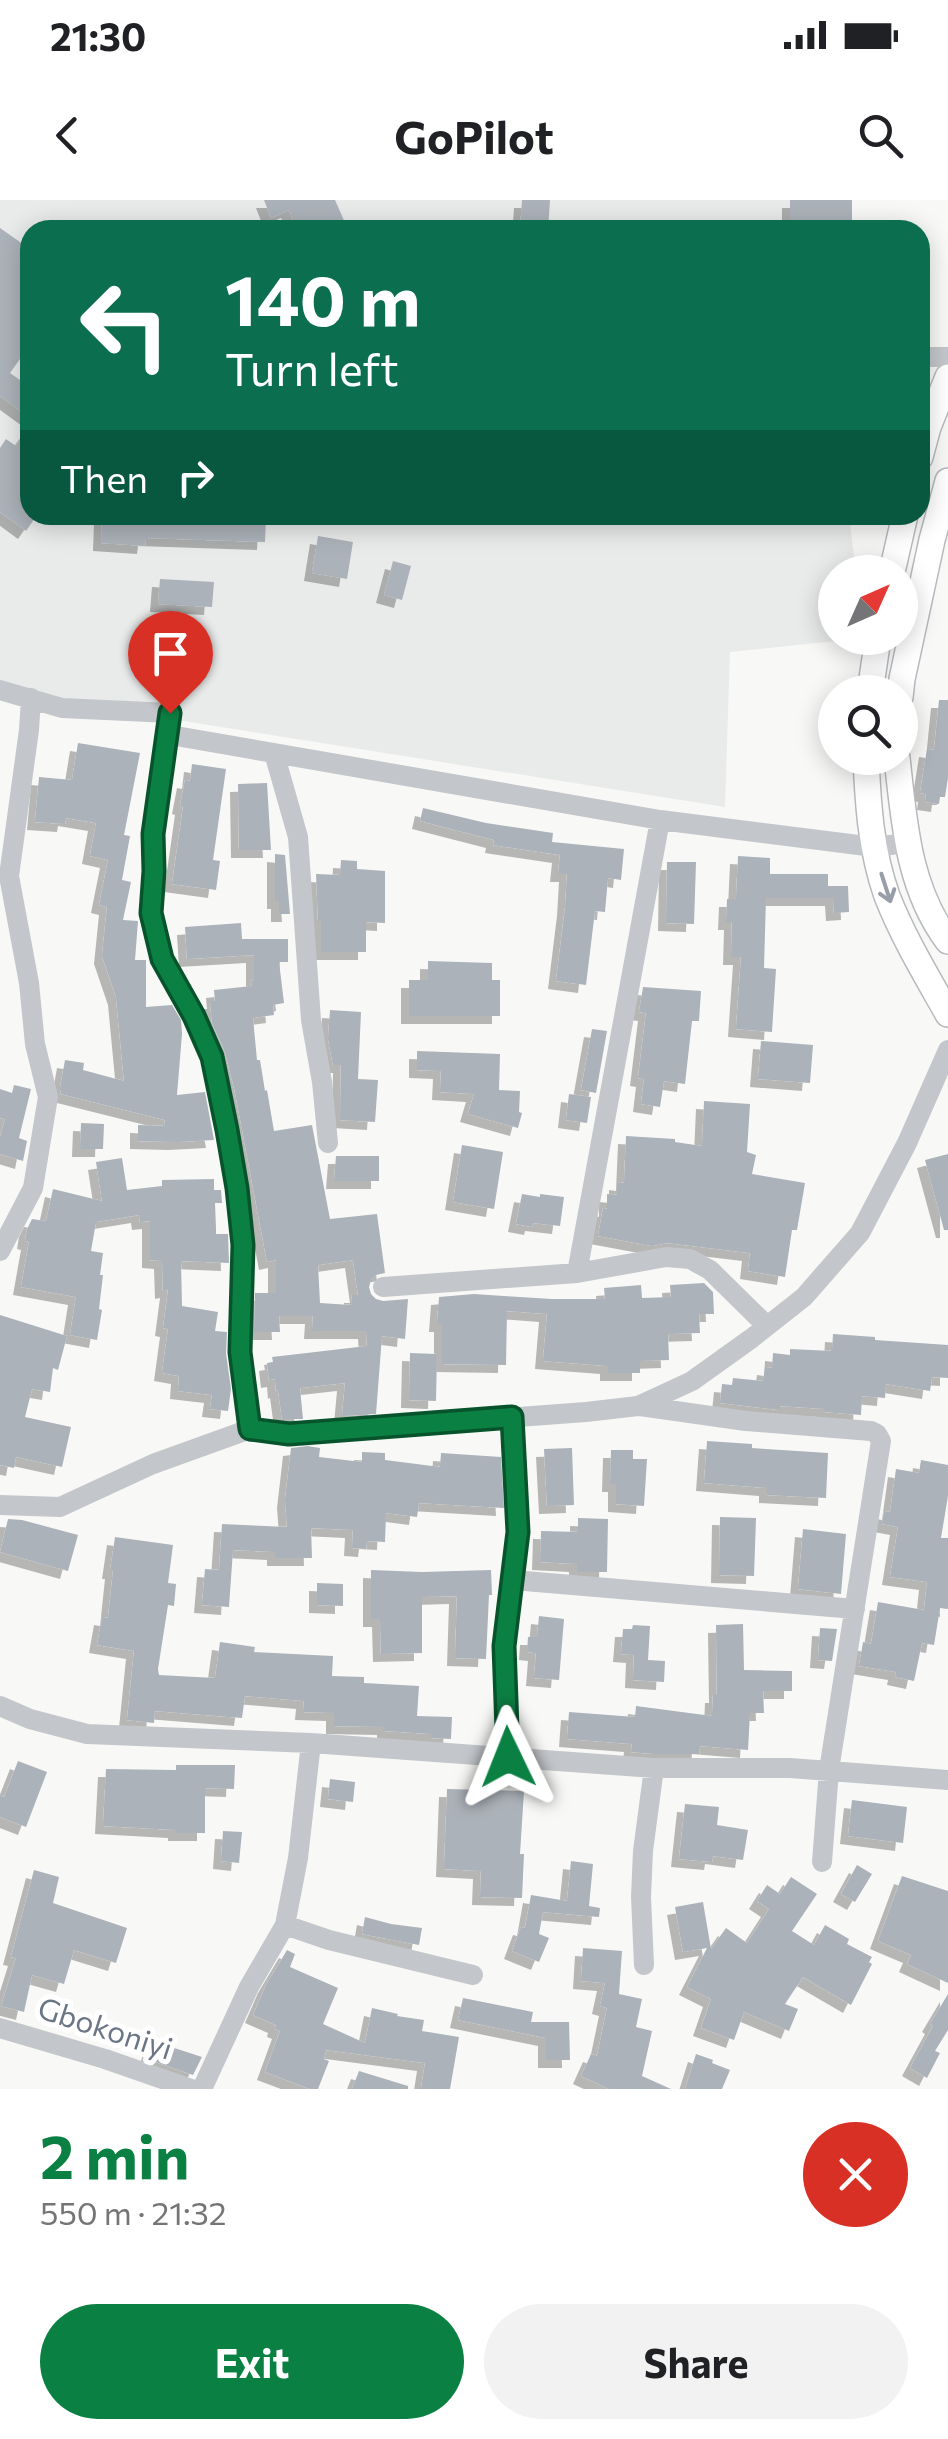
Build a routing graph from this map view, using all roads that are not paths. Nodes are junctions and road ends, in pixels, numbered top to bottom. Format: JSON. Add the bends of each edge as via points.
{"nodes":[{"id":1,"x":948,"y":377,"type":"edge"},
{"id":2,"x":930,"y":422,"type":"edge"},
{"id":3,"x":948,"y":480,"type":"edge"},
{"id":4,"x":903,"y":525,"type":"edge"},
{"id":5,"x":896,"y":555,"type":"edge"},
{"id":6,"x":903,"y":675,"type":"edge"},
{"id":7,"x":0,"y":690,"type":"edge"},
{"id":8,"x":31,"y":698,"type":"junction"},
{"id":9,"x":170,"y":713,"type":"junction"},
{"id":10,"x":274,"y":754,"type":"junction"},
{"id":11,"x":867,"y":775,"type":"edge"},
{"id":12,"x":899,"y":775,"type":"edge"},
{"id":13,"x":660,"y":820,"type":"junction"},
{"id":14,"x":907,"y":843,"type":"junction"},
{"id":15,"x":874,"y":847,"type":"junction"},
{"id":16,"x":948,"y":942,"type":"edge"},
{"id":17,"x":948,"y":1014,"type":"edge"},
{"id":18,"x":948,"y":1050,"type":"edge"},
{"id":19,"x":328,"y":1143,"type":"dead end"},
{"id":20,"x":0,"y":1251,"type":"edge"},
{"id":21,"x":577,"y":1274,"type":"junction"},
{"id":22,"x":383,"y":1288,"type":"dead end"},
{"id":23,"x":767,"y":1326,"type":"junction"},
{"id":24,"x":638,"y":1406,"type":"junction"},
{"id":25,"x":512,"y":1417,"type":"junction"},
{"id":26,"x":250,"y":1429,"type":"junction"},
{"id":27,"x":0,"y":1505,"type":"edge"},
{"id":28,"x":513,"y":1580,"type":"junction"},
{"id":29,"x":855,"y":1609,"type":"junction"},
{"id":30,"x":0,"y":1706,"type":"edge"},
{"id":31,"x":310,"y":1743,"type":"junction"},
{"id":32,"x":508,"y":1757,"type":"junction"},
{"id":33,"x":654,"y":1768,"type":"junction"},
{"id":34,"x":829,"y":1770,"type":"junction"},
{"id":35,"x":948,"y":1780,"type":"edge"},
{"id":36,"x":822,"y":1862,"type":"dead end"},
{"id":37,"x":285,"y":1926,"type":"junction"},
{"id":38,"x":644,"y":1966,"type":"dead end"},
{"id":39,"x":473,"y":1976,"type":"dead end"},
{"id":40,"x":0,"y":2028,"type":"edge"},
{"id":41,"x":191,"y":2089,"type":"edge"},
{"id":42,"x":202,"y":2089,"type":"edge"}],
"edges":[{"from":1,"to":2,"type":"main road"},
{"from":3,"to":6,"type":"main road"},
{"from":4,"to":5,"type":"main road"},
{"from":7,"to":8,"type":"street"},
{"from":8,"to":9,"type":"street","via":[[62,708]]},
{"from":8,"to":20,"type":"street","via":[[9,876],[48,1097],[33,1188]]},
{"from":9,"to":10,"type":"street","via":[[170,736]]},
{"from":9,"to":26,"type":"street","via":[[153,834],[151,913],[162,959],[212,1057],[227,1130],[243,1245],[240,1352]]},
{"from":10,"to":13,"type":"street"},
{"from":10,"to":19,"type":"street","via":[[298,836],[310,1020]]},
{"from":11,"to":15,"type":"main road"},
{"from":12,"to":14,"type":"main road"},
{"from":13,"to":15,"type":"street"},
{"from":13,"to":21,"type":"street"},
{"from":14,"to":15,"type":"street"},
{"from":14,"to":16,"type":"main road","via":[[916,878]]},
{"from":15,"to":17,"type":"main road","one_way":true,"via":[[908,944]]},
{"from":18,"to":23,"type":"street","via":[[860,1233],[804,1297]]},
{"from":21,"to":22,"type":"street"},
{"from":21,"to":23,"type":"street","via":[[666,1257],[690,1259]]},
{"from":23,"to":24,"type":"street","via":[[692,1380]]},
{"from":24,"to":25,"type":"street"},
{"from":24,"to":29,"type":"street","via":[[876,1434],[881,1441]]},
{"from":25,"to":26,"type":"street","via":[[289,1434]]},
{"from":25,"to":28,"type":"street","via":[[518,1532]]},
{"from":26,"to":27,"type":"street","via":[[60,1506]]},
{"from":28,"to":29,"type":"street"},
{"from":28,"to":32,"type":"street","via":[[504,1646]]},
{"from":29,"to":34,"type":"street"},
{"from":30,"to":31,"type":"street","via":[[87,1734]]},
{"from":31,"to":32,"type":"street"},
{"from":31,"to":37,"type":"street"},
{"from":32,"to":33,"type":"street"},
{"from":33,"to":34,"type":"street"},
{"from":33,"to":38,"type":"street","via":[[642,1881]]},
{"from":34,"to":35,"type":"street"},
{"from":34,"to":36,"type":"street"},
{"from":37,"to":39,"type":"street"},
{"from":37,"to":42,"type":"street"},
{"from":40,"to":41,"type":"street","name":"Gbokoniyi"}]}
